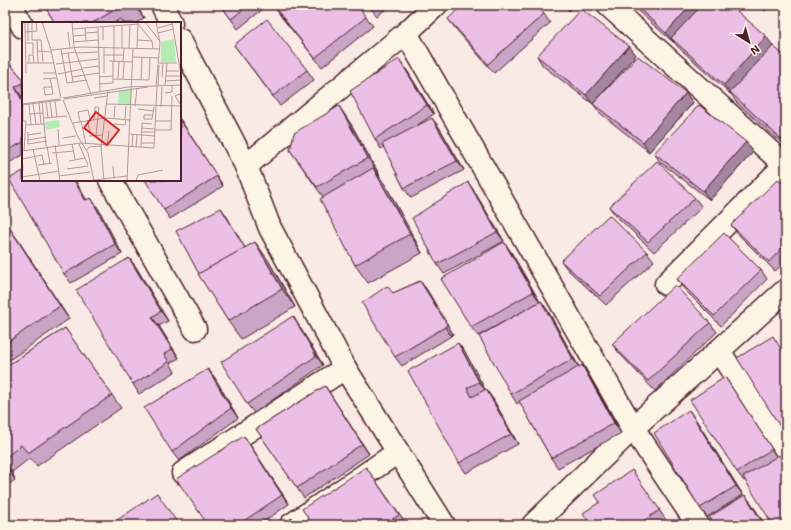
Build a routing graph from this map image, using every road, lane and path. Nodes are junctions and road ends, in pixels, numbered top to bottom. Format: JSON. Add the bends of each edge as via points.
{"nodes":[{"id":1,"x":11,"y":5,"type":"edge"},
{"id":2,"x":162,"y":5,"type":"edge"},
{"id":3,"x":436,"y":5,"type":"edge"},
{"id":4,"x":608,"y":5,"type":"edge"},
{"id":5,"x":170,"y":22,"type":"edge"},
{"id":6,"x":22,"y":25,"type":"edge"},
{"id":7,"x":406,"y":33,"type":"junction"},
{"id":8,"x":181,"y":42,"type":"edge"},
{"id":9,"x":786,"y":165,"type":"edge"},
{"id":10,"x":246,"y":166,"type":"junction"},
{"id":11,"x":111,"y":181,"type":"edge"},
{"id":12,"x":666,"y":284,"type":"dead end"},
{"id":13,"x":786,"y":290,"type":"edge"},
{"id":14,"x":195,"y":329,"type":"dead end"},
{"id":15,"x":719,"y":351,"type":"junction"},
{"id":16,"x":345,"y":368,"type":"junction"},
{"id":17,"x":633,"y":428,"type":"junction"},
{"id":18,"x":398,"y":452,"type":"junction"},
{"id":19,"x":786,"y":453,"type":"edge"},
{"id":20,"x":183,"y":473,"type":"edge"},
{"id":21,"x":291,"y":525,"type":"edge"},
{"id":22,"x":444,"y":525,"type":"edge"},
{"id":23,"x":533,"y":525,"type":"edge"},
{"id":24,"x":698,"y":525,"type":"edge"}],
"edges":[{"from":1,"to":6,"type":"street"},
{"from":2,"to":5,"type":"street"},
{"from":3,"to":7,"type":"street"},
{"from":4,"to":9,"type":"street"},
{"from":7,"to":10,"type":"street"},
{"from":7,"to":17,"type":"street"},
{"from":8,"to":10,"type":"street"},
{"from":9,"to":12,"type":"street"},
{"from":10,"to":16,"type":"street","via":[[270,228]]},
{"from":11,"to":14,"type":"street"},
{"from":13,"to":15,"type":"street"},
{"from":15,"to":17,"type":"street"},
{"from":15,"to":19,"type":"street"},
{"from":16,"to":18,"type":"street"},
{"from":16,"to":20,"type":"street"},
{"from":17,"to":23,"type":"street"},
{"from":17,"to":24,"type":"street"},
{"from":18,"to":21,"type":"street"},
{"from":18,"to":22,"type":"street"}]}
